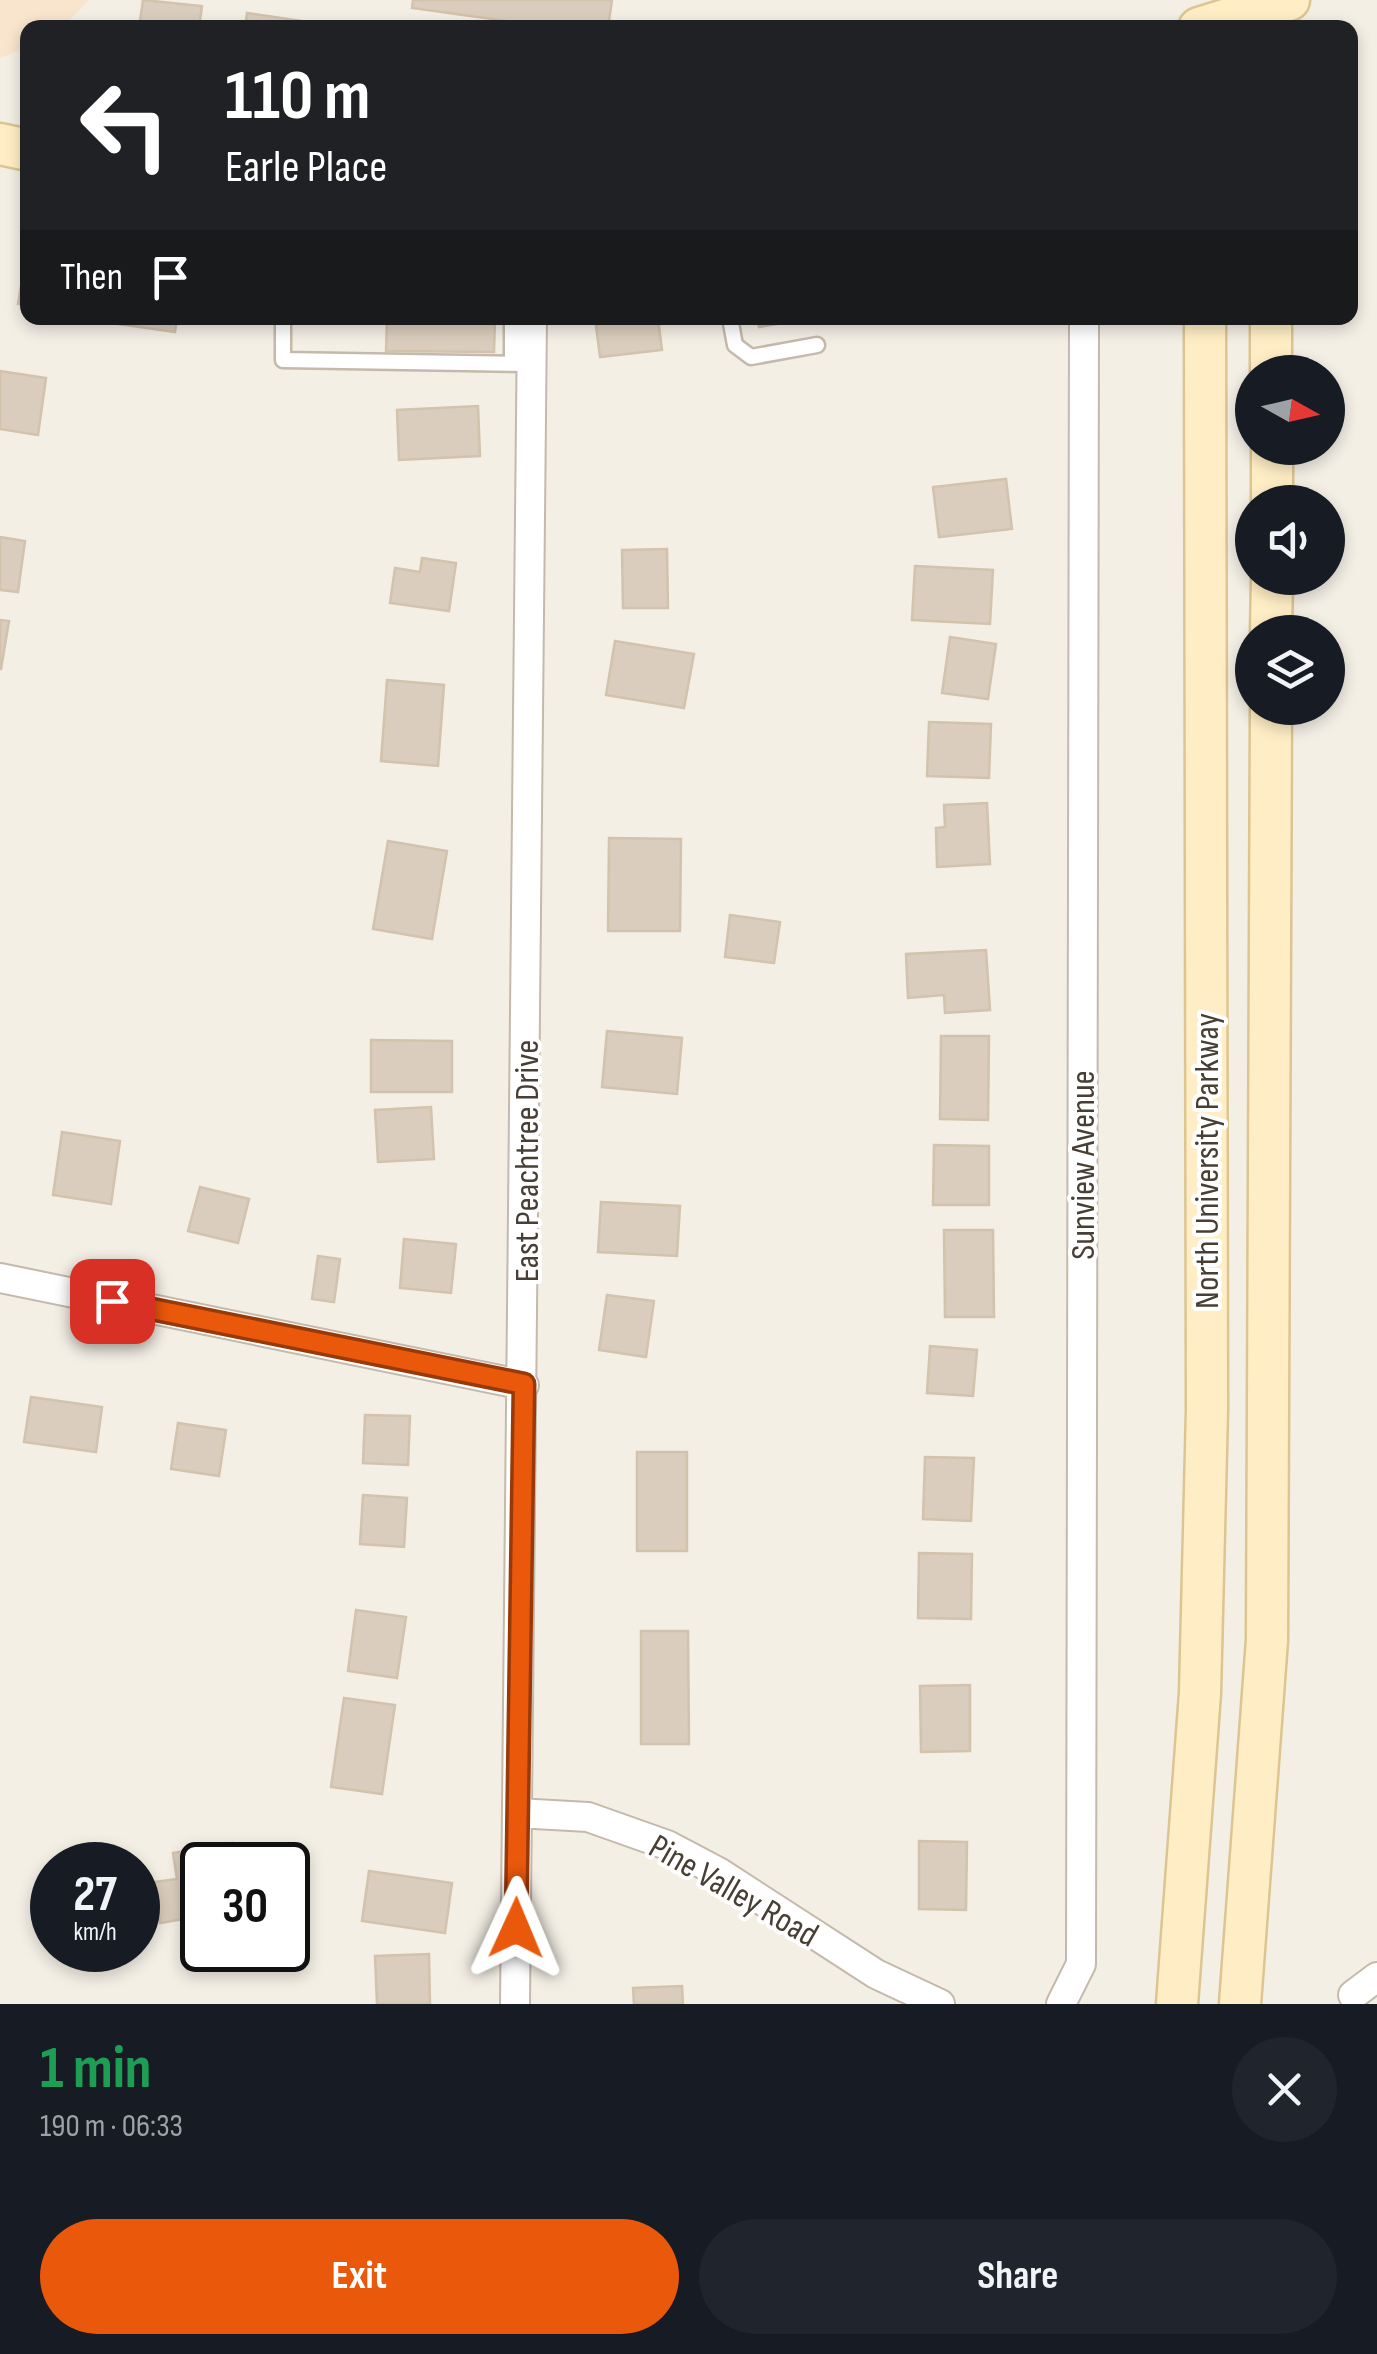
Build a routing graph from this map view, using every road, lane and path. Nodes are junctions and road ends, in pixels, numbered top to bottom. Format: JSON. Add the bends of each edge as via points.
{"nodes":[{"id":1,"x":1275,"y":8,"type":"edge"},
{"id":2,"x":1203,"y":20,"type":"edge"},
{"id":3,"x":282,"y":325,"type":"edge"},
{"id":4,"x":514,"y":325,"type":"edge"},
{"id":5,"x":530,"y":325,"type":"edge"},
{"id":6,"x":731,"y":325,"type":"edge"},
{"id":7,"x":1084,"y":325,"type":"edge"},
{"id":8,"x":1205,"y":325,"type":"edge"},
{"id":9,"x":1272,"y":325,"type":"edge"},
{"id":10,"x":817,"y":345,"type":"dead end"},
{"id":11,"x":1272,"y":355,"type":"edge"},
{"id":12,"x":522,"y":364,"type":"junction"},
{"id":13,"x":1271,"y":725,"type":"edge"},
{"id":14,"x":0,"y":1278,"type":"edge"},
{"id":15,"x":524,"y":1384,"type":"junction"},
{"id":16,"x":517,"y":1813,"type":"junction"},
{"id":17,"x":1377,"y":1978,"type":"edge"},
{"id":18,"x":1353,"y":1995,"type":"dead end"},
{"id":19,"x":515,"y":2004,"type":"edge"},
{"id":20,"x":940,"y":2004,"type":"edge"},
{"id":21,"x":1061,"y":2004,"type":"edge"},
{"id":22,"x":1177,"y":2004,"type":"edge"},
{"id":23,"x":1240,"y":2004,"type":"edge"}],
"edges":[{"from":1,"to":2,"type":"main road"},
{"from":3,"to":12,"type":"lane","via":[[283,360]]},
{"from":4,"to":12,"type":"lane"},
{"from":5,"to":12,"type":"street","name":"East Peachtree Drive"},
{"from":6,"to":10,"type":"lane","via":[[735,345],[752,357]]},
{"from":7,"to":21,"type":"street","name":"Sunview Avenue","via":[[1081,1964]]},
{"from":8,"to":22,"type":"main road","name":"North University Parkway","via":[[1207,1410],[1200,1693]]},
{"from":9,"to":11,"type":"main road"},
{"from":12,"to":15,"type":"street","name":"East Peachtree Drive"},
{"from":13,"to":23,"type":"main road","name":"North University Parkway","via":[[1267,1640]]},
{"from":14,"to":15,"type":"street"},
{"from":15,"to":16,"type":"street","name":"East Peachtree Drive"},
{"from":16,"to":19,"type":"street","name":"East Peachtree Drive"},
{"from":16,"to":20,"type":"street","name":"Pine Valley Road","via":[[588,1816],[668,1845],[876,1974]]},
{"from":17,"to":18,"type":"street"}]}
